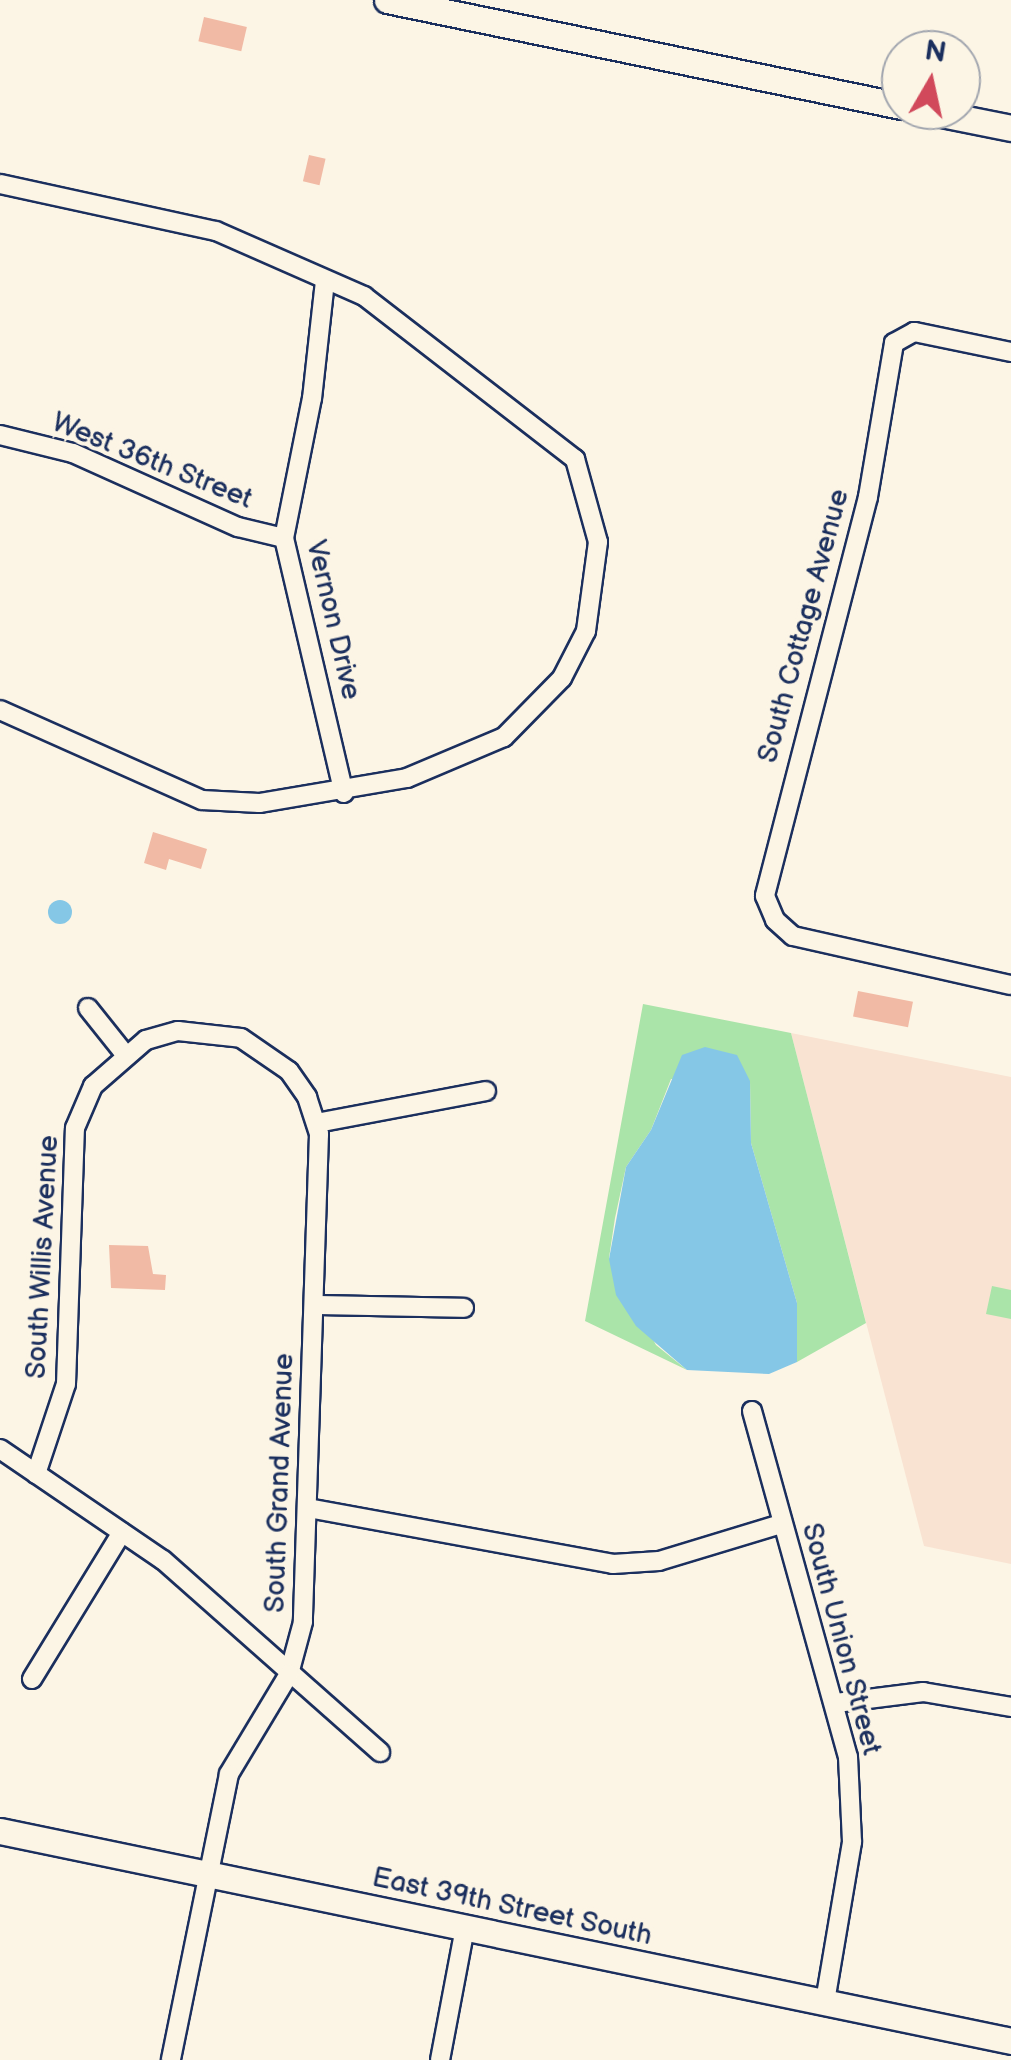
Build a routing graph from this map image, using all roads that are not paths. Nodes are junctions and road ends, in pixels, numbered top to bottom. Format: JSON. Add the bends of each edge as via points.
{"nodes":[{"id":1,"x":387,"y":0,"type":"edge"},
{"id":2,"x":414,"y":3,"type":"edge"},
{"id":3,"x":881,"y":102,"type":"edge"},
{"id":4,"x":981,"y":122,"type":"edge"},
{"id":5,"x":1011,"y":128,"type":"edge"},
{"id":6,"x":0,"y":184,"type":"edge"},
{"id":7,"x":325,"y":281,"type":"junction"},
{"id":8,"x":1011,"y":352,"type":"edge"},
{"id":9,"x":0,"y":434,"type":"edge"},
{"id":10,"x":284,"y":538,"type":"junction"},
{"id":11,"x":0,"y":710,"type":"edge"},
{"id":12,"x":344,"y":794,"type":"junction"},
{"id":13,"x":1011,"y":984,"type":"edge"},
{"id":14,"x":88,"y":1008,"type":"dead end"},
{"id":15,"x":124,"y":1053,"type":"junction"},
{"id":16,"x":486,"y":1091,"type":"dead end"},
{"id":17,"x":317,"y":1124,"type":"junction"},
{"id":18,"x":314,"y":1305,"type":"junction"},
{"id":19,"x":464,"y":1308,"type":"dead end"},
{"id":20,"x":752,"y":1410,"type":"dead end"},
{"id":21,"x":0,"y":1450,"type":"edge"},
{"id":22,"x":36,"y":1474,"type":"junction"},
{"id":23,"x":308,"y":1508,"type":"junction"},
{"id":24,"x":781,"y":1524,"type":"junction"},
{"id":25,"x":122,"y":1532,"type":"junction"},
{"id":26,"x":289,"y":1674,"type":"junction"},
{"id":27,"x":32,"y":1679,"type":"dead end"},
{"id":28,"x":836,"y":1702,"type":"junction"},
{"id":29,"x":1011,"y":1707,"type":"edge"},
{"id":30,"x":380,"y":1752,"type":"dead end"},
{"id":31,"x":0,"y":1831,"type":"edge"},
{"id":32,"x":207,"y":1874,"type":"junction"},
{"id":33,"x":465,"y":1928,"type":"junction"},
{"id":34,"x":825,"y":2002,"type":"junction"},
{"id":35,"x":1011,"y":2041,"type":"edge"},
{"id":36,"x":171,"y":2060,"type":"edge"},
{"id":37,"x":440,"y":2060,"type":"edge"}],
"edges":[{"from":1,"to":2,"type":"main road"},
{"from":2,"to":3,"type":"main road"},
{"from":4,"to":5,"type":"main road"},
{"from":6,"to":7,"type":"street","via":[[216,232]]},
{"from":7,"to":10,"type":"street","name":"Vernon Drive","via":[[312,398]]},
{"from":7,"to":12,"type":"street","via":[[364,296],[547,431],[575,458],[598,542],[586,631],[534,713],[468,756]]},
{"from":8,"to":13,"type":"street","name":"South Cottage Avenue","via":[[914,332],[894,344],[868,497],[767,877],[775,920],[793,936]]},
{"from":9,"to":10,"type":"street","name":"West 36th Street","via":[[73,453],[238,527]]},
{"from":10,"to":12,"type":"street","name":"Vernon Drive"},
{"from":11,"to":12,"type":"street","via":[[202,800],[259,804]]},
{"from":14,"to":15,"type":"street"},
{"from":15,"to":17,"type":"street","via":[[178,1031],[241,1038],[289,1071]]},
{"from":15,"to":22,"type":"street","name":"South Willis Avenue","via":[[93,1086],[76,1128],[66,1384]]},
{"from":16,"to":17,"type":"street"},
{"from":17,"to":18,"type":"street","name":"South Grand Avenue"},
{"from":18,"to":19,"type":"street"},
{"from":18,"to":23,"type":"street","name":"South Grand Avenue"},
{"from":20,"to":24,"type":"street","name":"South Union Street"},
{"from":21,"to":22,"type":"street"},
{"from":22,"to":25,"type":"street"},
{"from":23,"to":24,"type":"street","via":[[614,1564],[659,1561]]},
{"from":23,"to":26,"type":"street","name":"South Grand Avenue","via":[[303,1622]]},
{"from":24,"to":28,"type":"street","name":"South Union Street"},
{"from":25,"to":26,"type":"street","via":[[163,1560]]},
{"from":25,"to":27,"type":"street"},
{"from":26,"to":30,"type":"street"},
{"from":26,"to":32,"type":"street","name":"South Grand Avenue","via":[[228,1774]]},
{"from":28,"to":29,"type":"street","via":[[922,1692]]},
{"from":28,"to":34,"type":"street","name":"South Union Street","via":[[848,1757],[852,1842]]},
{"from":31,"to":32,"type":"main road","name":"East 39th Street South"},
{"from":32,"to":33,"type":"main road","name":"East 39th Street South"},
{"from":32,"to":36,"type":"street","name":"South Grand Avenue"},
{"from":33,"to":34,"type":"main road","name":"East 39th Street South"},
{"from":33,"to":37,"type":"street"},
{"from":34,"to":35,"type":"main road","name":"East 39th Street South"}]}
